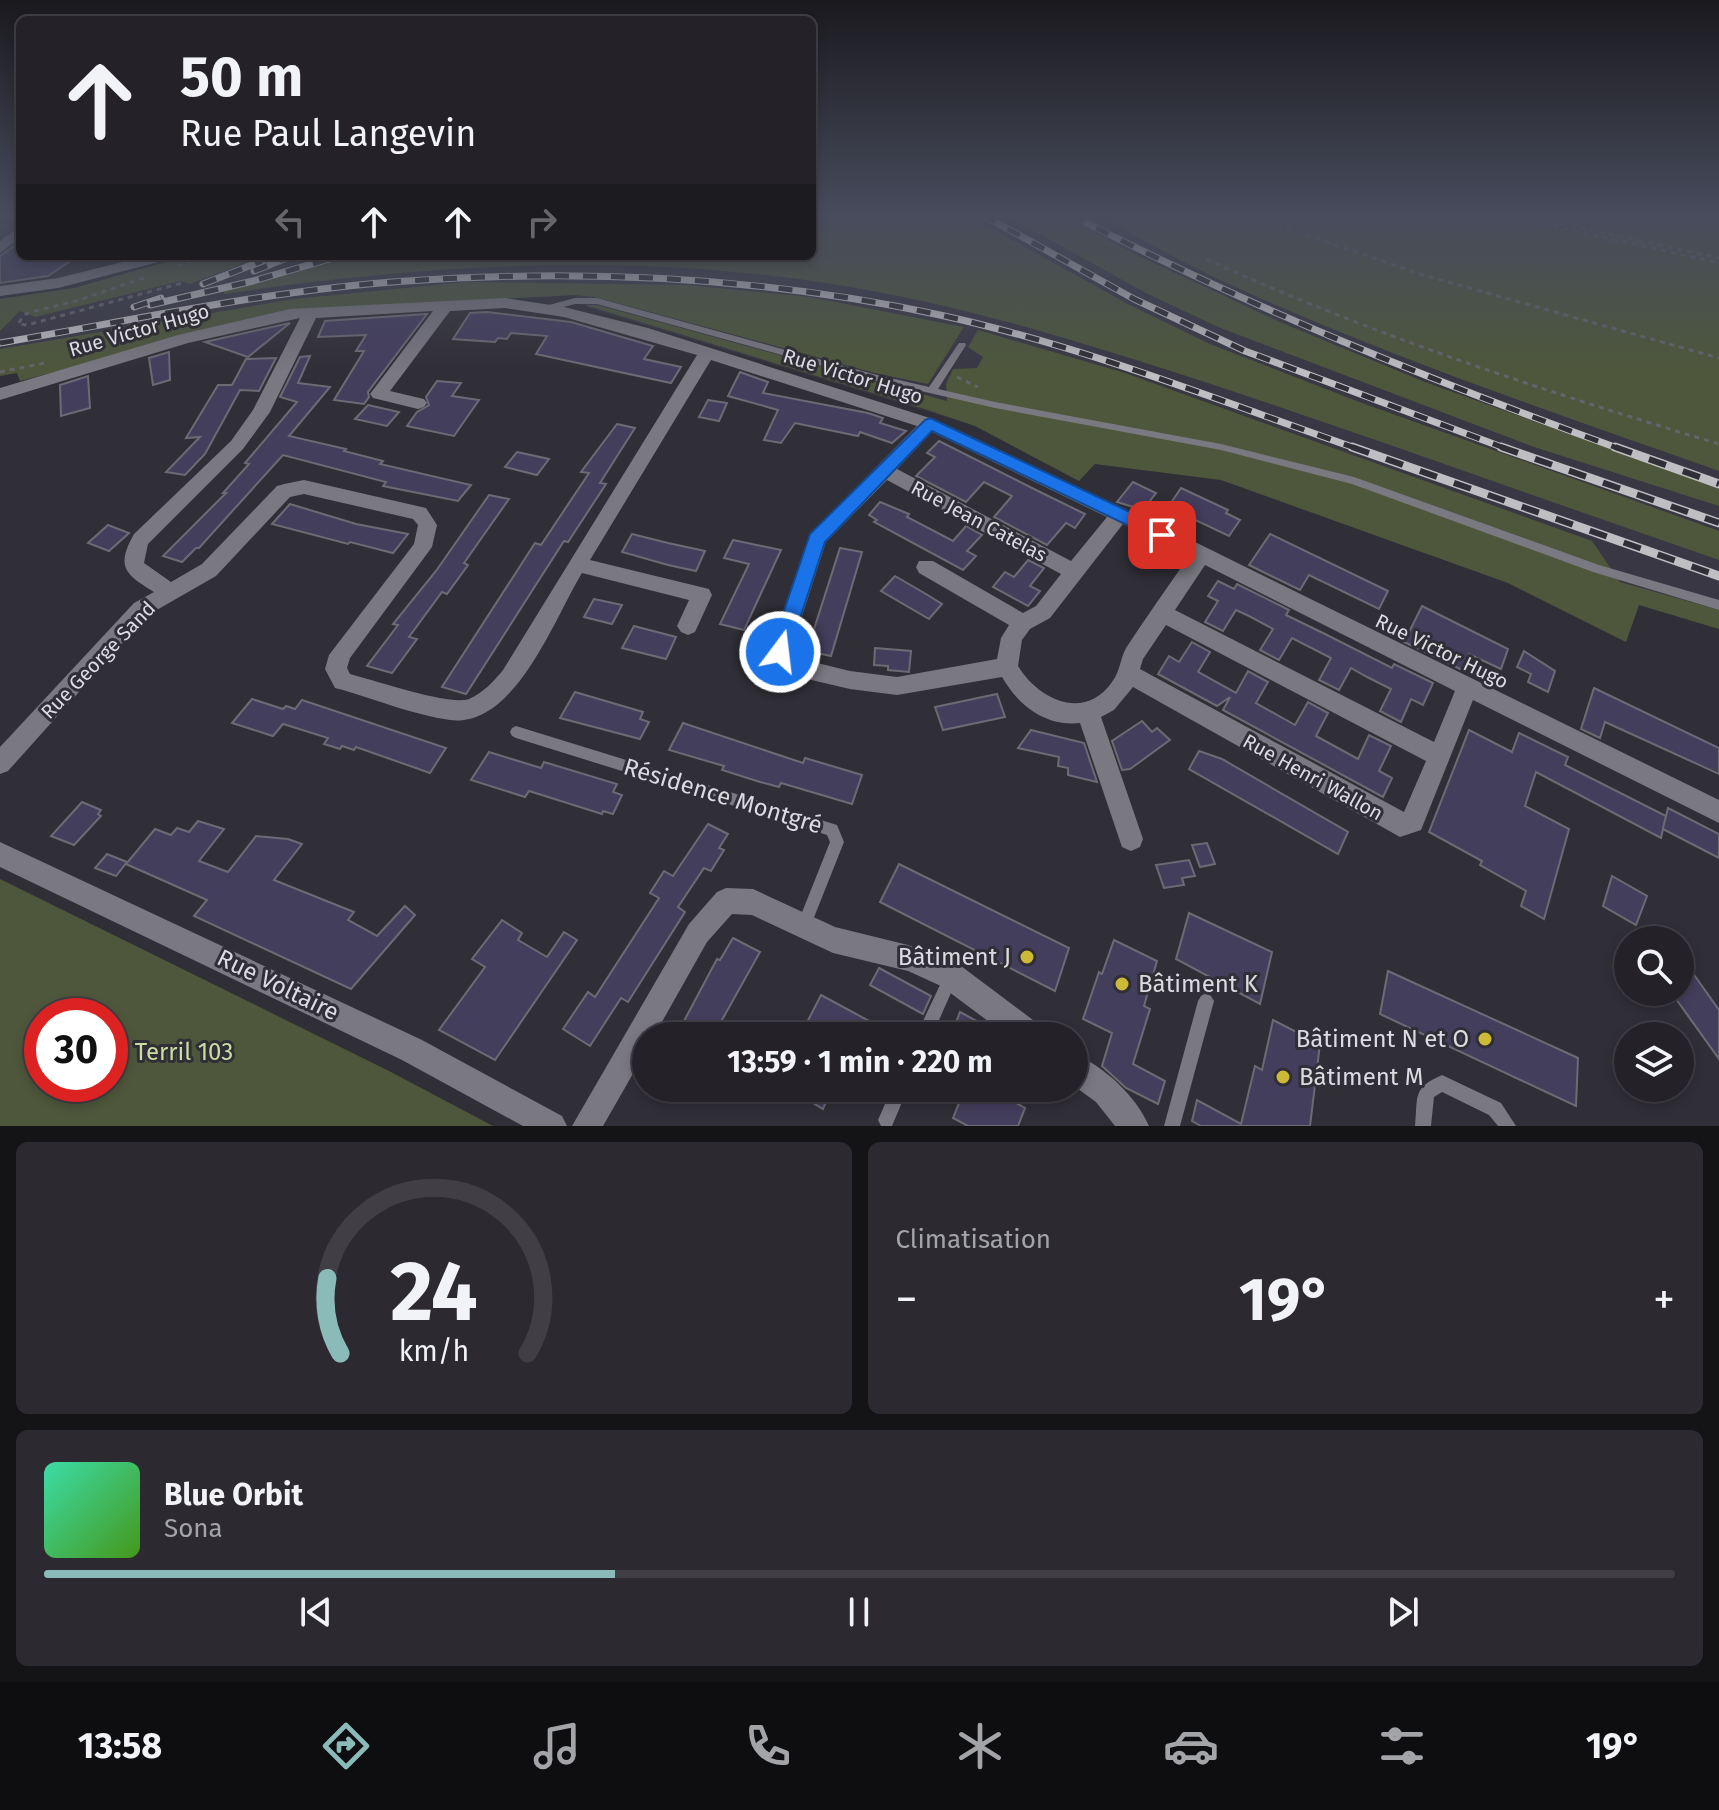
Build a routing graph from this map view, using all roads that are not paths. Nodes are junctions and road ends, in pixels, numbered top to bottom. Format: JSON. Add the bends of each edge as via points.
{"nodes":[{"id":1,"x":139,"y":268,"type":"edge"},
{"id":2,"x":0,"y":291,"type":"edge"},
{"id":3,"x":446,"y":305,"type":"junction"},
{"id":4,"x":548,"y":308,"type":"junction"},
{"id":5,"x":311,"y":312,"type":"junction"},
{"id":6,"x":962,"y":345,"type":"dead end"},
{"id":7,"x":707,"y":353,"type":"junction"},
{"id":8,"x":932,"y":390,"type":"junction"},
{"id":9,"x":0,"y":394,"type":"edge"},
{"id":10,"x":418,"y":403,"type":"dead end"},
{"id":11,"x":930,"y":424,"type":"junction"},
{"id":12,"x":884,"y":470,"type":"junction"},
{"id":13,"x":1120,"y":514,"type":"junction"},
{"id":14,"x":1201,"y":555,"type":"junction"},
{"id":15,"x":579,"y":565,"type":"junction"},
{"id":16,"x":926,"y":567,"type":"dead end"},
{"id":17,"x":1074,"y":572,"type":"junction"},
{"id":18,"x":170,"y":592,"type":"junction"},
{"id":19,"x":1719,"y":605,"type":"edge"},
{"id":20,"x":1162,"y":613,"type":"junction"},
{"id":21,"x":1023,"y":623,"type":"junction"},
{"id":22,"x":688,"y":626,"type":"dead end"},
{"id":23,"x":1007,"y":667,"type":"junction"},
{"id":24,"x":1131,"y":675,"type":"junction"},
{"id":25,"x":1467,"y":688,"type":"junction"},
{"id":26,"x":1088,"y":713,"type":"junction"},
{"id":27,"x":516,"y":732,"type":"dead end"},
{"id":28,"x":1439,"y":756,"type":"junction"},
{"id":29,"x":0,"y":763,"type":"edge"},
{"id":30,"x":1719,"y":812,"type":"edge"},
{"id":31,"x":1131,"y":839,"type":"dead end"},
{"id":32,"x":0,"y":854,"type":"edge"},
{"id":33,"x":804,"y":925,"type":"junction"},
{"id":34,"x":951,"y":976,"type":"junction"},
{"id":35,"x":1206,"y":1001,"type":"dead end"},
{"id":36,"x":930,"y":1022,"type":"edge"},
{"id":37,"x":1012,"y":1022,"type":"edge"},
{"id":38,"x":1088,"y":1078,"type":"edge"},
{"id":39,"x":894,"y":1102,"type":"edge"},
{"id":40,"x":886,"y":1120,"type":"dead end"},
{"id":41,"x":552,"y":1126,"type":"edge"},
{"id":42,"x":587,"y":1126,"type":"edge"},
{"id":43,"x":1134,"y":1126,"type":"edge"},
{"id":44,"x":1172,"y":1126,"type":"edge"},
{"id":45,"x":1423,"y":1126,"type":"edge"},
{"id":46,"x":1508,"y":1126,"type":"edge"}],
"edges":[{"from":1,"to":2,"type":"street"},
{"from":3,"to":4,"type":"street","name":"Rue Victor Hugo"},
{"from":3,"to":5,"type":"street","name":"Rue Victor Hugo"},
{"from":3,"to":10,"type":"street","via":[[379,394]]},
{"from":4,"to":7,"type":"street","name":"Rue Victor Hugo"},
{"from":4,"to":8,"type":"lane","via":[[597,301]]},
{"from":5,"to":9,"type":"street","name":"Rue Victor Hugo","via":[[210,333]]},
{"from":5,"to":18,"type":"street","via":[[261,412],[237,445],[133,551],[138,572]]},
{"from":6,"to":8,"type":"lane"},
{"from":7,"to":11,"type":"street","name":"Rue Victor Hugo"},
{"from":7,"to":15,"type":"street","name":"Rue George Sand"},
{"from":8,"to":19,"type":"lane","via":[[1221,447],[1354,481],[1597,569]]},
{"from":11,"to":12,"type":"street"},
{"from":11,"to":13,"type":"street","name":"Rue Victor Hugo"},
{"from":12,"to":17,"type":"street","name":"Rue Jean Catelas"},
{"from":12,"to":23,"type":"street","via":[[817,539],[780,652],[794,667],[897,686]]},
{"from":13,"to":14,"type":"street","name":"Rue Victor Hugo"},
{"from":13,"to":17,"type":"street"},
{"from":14,"to":20,"type":"street"},
{"from":14,"to":25,"type":"street","name":"Rue Victor Hugo"},
{"from":15,"to":18,"type":"street","name":"Rue George Sand","via":[[511,677],[471,709],[450,710],[343,681],[336,669],[346,645],[422,547],[429,531],[419,513],[292,488],[277,496],[209,570]]},
{"from":15,"to":22,"type":"street","via":[[702,595]]},
{"from":16,"to":21,"type":"street"},
{"from":17,"to":21,"type":"street","via":[[1043,612]]},
{"from":18,"to":29,"type":"street","name":"Rue George Sand","via":[[141,609]]},
{"from":20,"to":24,"type":"street","via":[[1133,656]]},
{"from":20,"to":28,"type":"street"},
{"from":21,"to":23,"type":"street","via":[[1012,638]]},
{"from":23,"to":26,"type":"street","via":[[1025,694],[1048,708]]},
{"from":24,"to":26,"type":"street","via":[[1115,700]]},
{"from":24,"to":28,"type":"street","name":"Rue Henri Wallon","via":[[1400,825],[1412,822]]},
{"from":25,"to":28,"type":"street","name":"Rue Henri Wallon"},
{"from":25,"to":30,"type":"street","name":"Rue Victor Hugo"},
{"from":26,"to":31,"type":"street"},
{"from":27,"to":33,"type":"lane","name":"Résidence Montgré","via":[[832,830],[837,842]]},
{"from":32,"to":41,"type":"street","name":"Rue Voltaire","via":[[386,1038]]},
{"from":33,"to":34,"type":"street","via":[[833,940],[908,958]]},
{"from":33,"to":42,"type":"street","via":[[753,902],[726,901],[698,933]]},
{"from":34,"to":36,"type":"lane"},
{"from":34,"to":37,"type":"street"},
{"from":35,"to":44,"type":"lane"},
{"from":38,"to":43,"type":"street"},
{"from":39,"to":40,"type":"lane"},
{"from":45,"to":46,"type":"lane","via":[[1426,1092],[1442,1083],[1495,1109]]}]}
